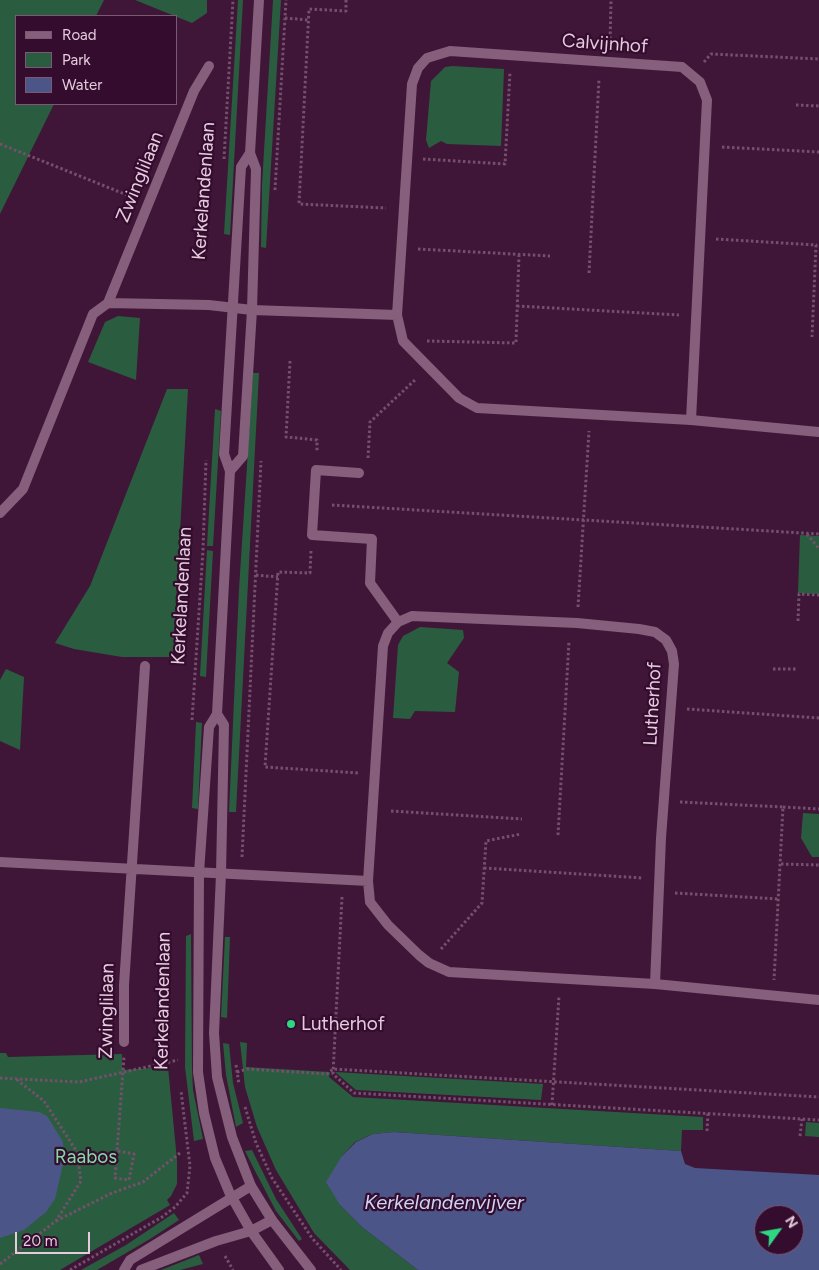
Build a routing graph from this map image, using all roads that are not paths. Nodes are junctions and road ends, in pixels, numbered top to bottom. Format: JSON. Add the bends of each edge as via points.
{"nodes":[{"id":1,"x":259,"y":0,"type":"edge"},
{"id":2,"x":209,"y":66,"type":"dead end"},
{"id":3,"x":250,"y":154,"type":"junction"},
{"id":4,"x":108,"y":303,"type":"junction"},
{"id":5,"x":235,"y":308,"type":"junction"},
{"id":6,"x":252,"y":310,"type":"junction"},
{"id":7,"x":397,"y":316,"type":"junction"},
{"id":8,"x":691,"y":420,"type":"junction"},
{"id":9,"x":819,"y":432,"type":"edge"},
{"id":10,"x":230,"y":471,"type":"junction"},
{"id":11,"x":359,"y":472,"type":"road end"},
{"id":12,"x":0,"y":513,"type":"edge"},
{"id":13,"x":398,"y":622,"type":"junction"},
{"id":14,"x":145,"y":666,"type":"dead end"},
{"id":15,"x":217,"y":714,"type":"junction"},
{"id":16,"x":0,"y":862,"type":"edge"},
{"id":17,"x":131,"y":870,"type":"junction"},
{"id":18,"x":201,"y":873,"type":"junction"},
{"id":19,"x":221,"y":874,"type":"junction"},
{"id":20,"x":368,"y":881,"type":"junction"},
{"id":21,"x":655,"y":984,"type":"junction"},
{"id":22,"x":819,"y":1000,"type":"edge"},
{"id":23,"x":124,"y":1042,"type":"road end"},
{"id":24,"x":251,"y":1186,"type":"junction"},
{"id":25,"x":232,"y":1198,"type":"junction"},
{"id":26,"x":272,"y":1220,"type":"junction"},
{"id":27,"x":251,"y":1230,"type":"junction"},
{"id":28,"x":124,"y":1270,"type":"edge"},
{"id":29,"x":141,"y":1270,"type":"edge"},
{"id":30,"x":279,"y":1270,"type":"edge"},
{"id":31,"x":312,"y":1270,"type":"edge"}],
"edges":[{"from":1,"to":3,"type":"street","name":"Kerkelandenlaan"},
{"from":2,"to":4,"type":"street","name":"Zwinglilaan","via":[[194,91]]},
{"from":3,"to":5,"type":"street","name":"Kerkelandenlaan","via":[[241,167]]},
{"from":3,"to":6,"type":"street","name":"Kerkelandenlaan","via":[[256,168]]},
{"from":4,"to":5,"type":"street"},
{"from":4,"to":12,"type":"street","name":"Zwinglilaan","via":[[93,314],[23,488]]},
{"from":5,"to":6,"type":"street"},
{"from":5,"to":10,"type":"street","name":"Kerkelandenlaan","via":[[224,454]]},
{"from":6,"to":7,"type":"street"},
{"from":6,"to":10,"type":"street","name":"Kerkelandenlaan","via":[[243,456]]},
{"from":7,"to":8,"type":"street","name":"Calvijnhof","via":[[403,341],[459,398],[476,408]]},
{"from":7,"to":8,"type":"street","name":"Calvijnhof","via":[[412,84],[418,68],[427,58],[450,51],[682,68],[700,82],[706,100]]},
{"from":8,"to":9,"type":"street","name":"Calvijnhof"},
{"from":10,"to":15,"type":"street","name":"Kerkelandenlaan"},
{"from":11,"to":13,"type":"street","via":[[316,470],[312,535],[372,539],[370,583]]},
{"from":13,"to":20,"type":"street","via":[[388,633],[383,646]]},
{"from":13,"to":21,"type":"street","name":"Lutherhof","via":[[412,616],[574,622],[655,632],[666,640],[674,664]]},
{"from":14,"to":17,"type":"street","name":"Zwinglilaan"},
{"from":15,"to":18,"type":"street","name":"Kerkelandenlaan","via":[[209,727]]},
{"from":15,"to":19,"type":"street","name":"Kerkelandenlaan","via":[[224,725]]},
{"from":16,"to":17,"type":"street"},
{"from":17,"to":18,"type":"street"},
{"from":17,"to":23,"type":"street","name":"Zwinglilaan"},
{"from":18,"to":19,"type":"street"},
{"from":18,"to":25,"type":"street","name":"Kerkelandenlaan","via":[[198,1072],[210,1144]]},
{"from":19,"to":20,"type":"street"},
{"from":19,"to":24,"type":"street","name":"Kerkelandenlaan","via":[[214,1033],[217,1077],[232,1137]]},
{"from":20,"to":21,"type":"street","via":[[370,902],[388,925],[429,963],[449,972]]},
{"from":21,"to":22,"type":"street"},
{"from":24,"to":25,"type":"street"},
{"from":24,"to":26,"type":"street","name":"Kerkelandenlaan"},
{"from":25,"to":27,"type":"street","name":"Kerkelandenlaan"},
{"from":25,"to":28,"type":"street","via":[[130,1260]]},
{"from":26,"to":27,"type":"street"},
{"from":26,"to":31,"type":"street","name":"Kerkelandenlaan"},
{"from":27,"to":29,"type":"street"},
{"from":27,"to":30,"type":"street","name":"Kerkelandenlaan"}]}
